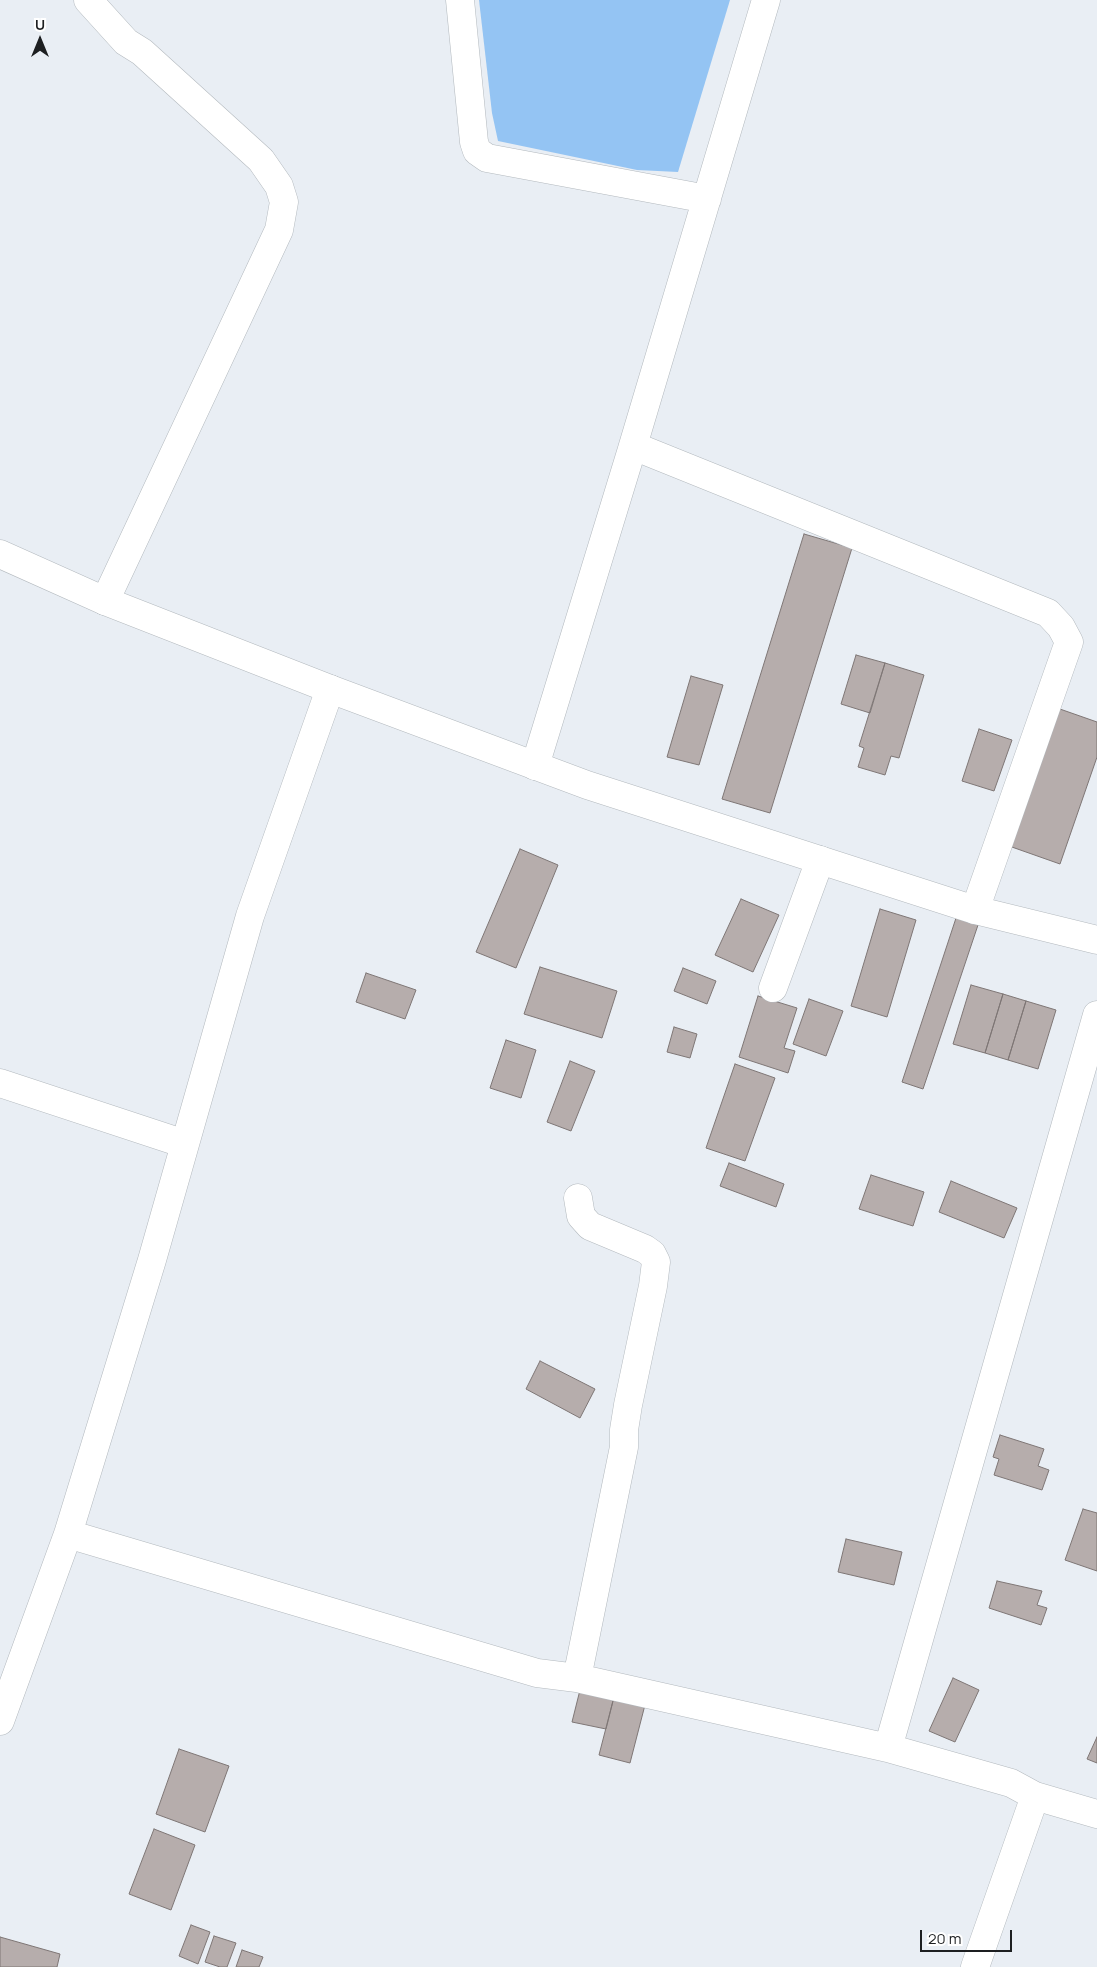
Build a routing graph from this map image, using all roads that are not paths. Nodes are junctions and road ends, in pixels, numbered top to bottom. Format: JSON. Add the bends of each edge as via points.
{"nodes":[{"id":1,"x":88,"y":0,"type":"edge"},
{"id":2,"x":460,"y":0,"type":"edge"},
{"id":3,"x":766,"y":0,"type":"edge"},
{"id":4,"x":706,"y":199,"type":"junction"},
{"id":5,"x":632,"y":449,"type":"junction"},
{"id":6,"x":0,"y":554,"type":"edge"},
{"id":7,"x":105,"y":601,"type":"junction"},
{"id":8,"x":330,"y":689,"type":"junction"},
{"id":9,"x":535,"y":766,"type":"junction"},
{"id":10,"x":820,"y":860,"type":"junction"},
{"id":11,"x":975,"y":910,"type":"junction"},
{"id":12,"x":1097,"y":940,"type":"edge"},
{"id":13,"x":773,"y":988,"type":"dead end"},
{"id":14,"x":1097,"y":1015,"type":"edge"},
{"id":15,"x":0,"y":1083,"type":"edge"},
{"id":16,"x":185,"y":1144,"type":"junction"},
{"id":17,"x":578,"y":1198,"type":"dead end"},
{"id":18,"x":68,"y":1534,"type":"junction"},
{"id":19,"x":576,"y":1678,"type":"junction"},
{"id":20,"x":0,"y":1721,"type":"edge"},
{"id":21,"x":888,"y":1748,"type":"junction"},
{"id":22,"x":1035,"y":1796,"type":"junction"},
{"id":23,"x":1097,"y":1814,"type":"edge"},
{"id":24,"x":975,"y":1967,"type":"edge"}],
"edges":[{"from":1,"to":7,"type":"street","via":[[126,42],[142,52],[261,160],[279,186],[284,202],[279,230]]},
{"from":2,"to":4,"type":"street","via":[[474,142],[478,151],[487,158]]},
{"from":3,"to":4,"type":"street"},
{"from":4,"to":5,"type":"street"},
{"from":5,"to":9,"type":"street"},
{"from":5,"to":11,"type":"street","via":[[646,451],[1048,613],[1060,627],[1069,642]]},
{"from":6,"to":7,"type":"street"},
{"from":7,"to":8,"type":"street"},
{"from":8,"to":9,"type":"street"},
{"from":8,"to":16,"type":"street","via":[[250,916]]},
{"from":9,"to":10,"type":"street"},
{"from":10,"to":11,"type":"street"},
{"from":10,"to":13,"type":"street"},
{"from":11,"to":12,"type":"street"},
{"from":14,"to":21,"type":"street"},
{"from":15,"to":16,"type":"street"},
{"from":16,"to":18,"type":"street"},
{"from":17,"to":19,"type":"street","via":[[581,1216],[590,1226],[645,1249],[656,1262],[628,1405],[624,1447]]},
{"from":18,"to":19,"type":"street","via":[[537,1673]]},
{"from":18,"to":20,"type":"street"},
{"from":19,"to":21,"type":"street"},
{"from":21,"to":22,"type":"street","via":[[1011,1783]]},
{"from":22,"to":23,"type":"street"},
{"from":22,"to":24,"type":"street"}]}
